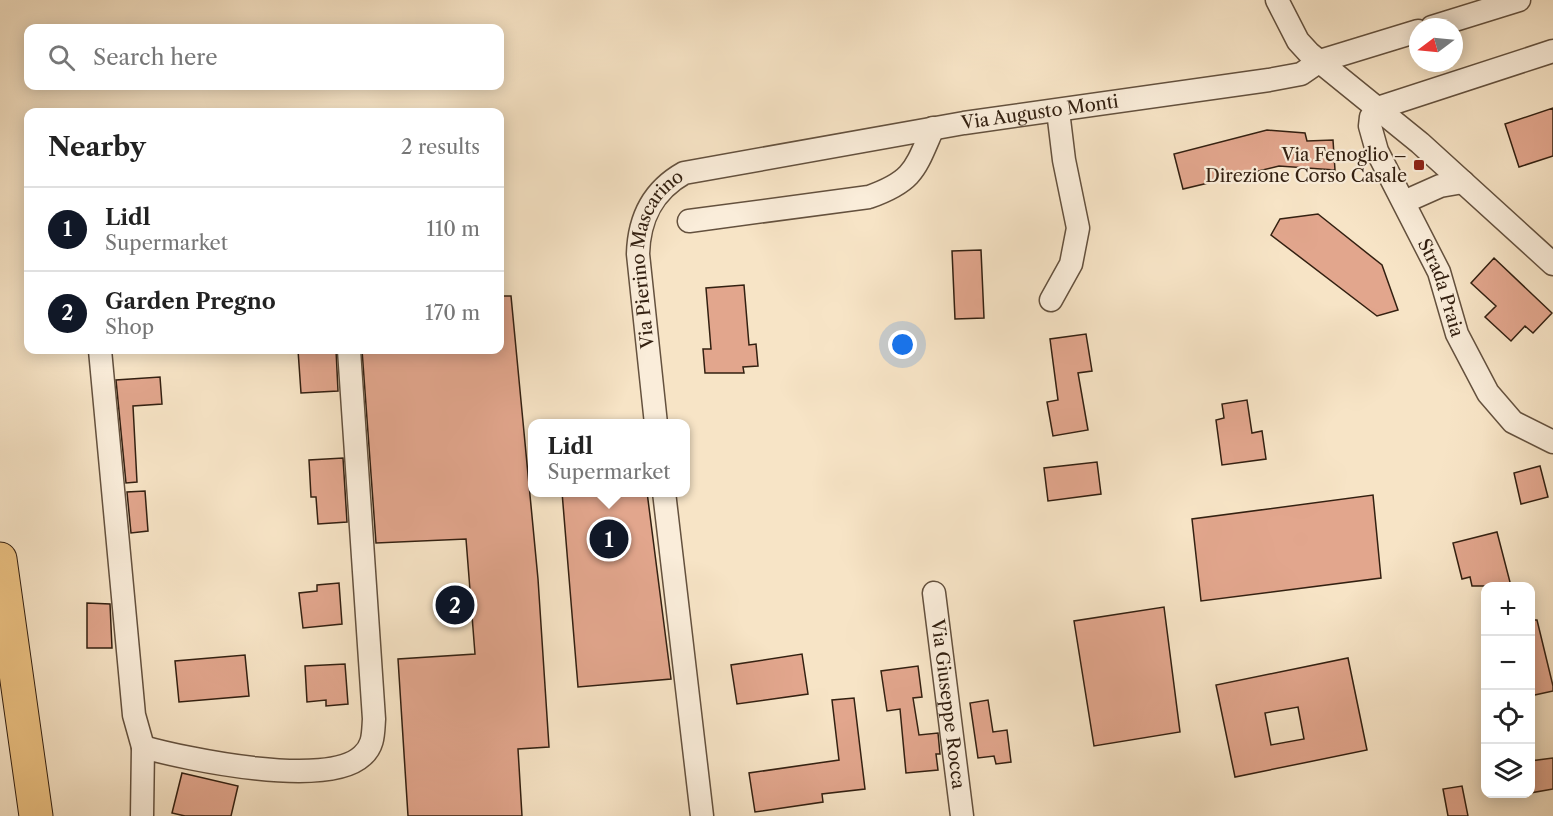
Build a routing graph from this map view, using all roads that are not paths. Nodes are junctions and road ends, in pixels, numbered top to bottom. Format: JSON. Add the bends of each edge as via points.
{"nodes":[{"id":1,"x":1277,"y":0,"type":"edge"},
{"id":2,"x":1519,"y":0,"type":"edge"},
{"id":3,"x":1461,"y":18,"type":"edge"},
{"id":4,"x":1409,"y":34,"type":"edge"},
{"id":5,"x":1553,"y":51,"type":"edge"},
{"id":6,"x":1320,"y":61,"type":"junction"},
{"id":7,"x":1378,"y":108,"type":"junction"},
{"id":8,"x":1058,"y":111,"type":"junction"},
{"id":9,"x":933,"y":128,"type":"junction"},
{"id":10,"x":1463,"y":182,"type":"junction"},
{"id":11,"x":1404,"y":202,"type":"junction"},
{"id":12,"x":689,"y":221,"type":"dead end"},
{"id":13,"x":1553,"y":264,"type":"edge"},
{"id":14,"x":1051,"y":300,"type":"dead end"},
{"id":15,"x":100,"y":354,"type":"edge"},
{"id":16,"x":349,"y":354,"type":"edge"},
{"id":17,"x":656,"y":419,"type":"edge"},
{"id":18,"x":1553,"y":442,"type":"edge"},
{"id":19,"x":665,"y":497,"type":"edge"},
{"id":20,"x":0,"y":559,"type":"edge"},
{"id":21,"x":934,"y":592,"type":"dead end"},
{"id":22,"x":142,"y":747,"type":"junction"},
{"id":23,"x":36,"y":816,"type":"edge"},
{"id":24,"x":142,"y":816,"type":"edge"},
{"id":25,"x":702,"y":816,"type":"edge"},
{"id":26,"x":962,"y":816,"type":"edge"}],
"edges":[{"from":1,"to":6,"type":"street","via":[[1298,41]]},
{"from":2,"to":3,"type":"street"},
{"from":4,"to":6,"type":"street","name":"Via Augusto Monti"},
{"from":5,"to":7,"type":"street"},
{"from":6,"to":7,"type":"street"},
{"from":6,"to":8,"type":"street","name":"Via Augusto Monti","via":[[1300,74],[1269,80]]},
{"from":7,"to":10,"type":"street"},
{"from":7,"to":11,"type":"street","name":"Strada Praia","via":[[1370,126],[1377,151]]},
{"from":8,"to":9,"type":"street","name":"Via Augusto Monti"},
{"from":8,"to":14,"type":"street","via":[[1078,228],[1071,264]]},
{"from":9,"to":12,"type":"street","via":[[913,173],[891,189],[869,197]]},
{"from":9,"to":17,"type":"street","name":"Via Pierino Mascarino","via":[[701,169],[684,173],[659,191],[643,219],[638,254]]},
{"from":10,"to":11,"type":"street","via":[[1440,186]]},
{"from":10,"to":13,"type":"street"},
{"from":11,"to":18,"type":"street","name":"Strada Praia","via":[[1439,272],[1457,334],[1488,393],[1513,422]]},
{"from":15,"to":22,"type":"street","via":[[134,715]]},
{"from":16,"to":22,"type":"street","via":[[374,718],[372,744],[361,758],[343,766],[313,770],[256,769],[183,758]]},
{"from":19,"to":25,"type":"street"},
{"from":20,"to":23,"type":"highway"},
{"from":21,"to":26,"type":"street","name":"Via Giuseppe Rocca"},
{"from":22,"to":24,"type":"street"}]}
